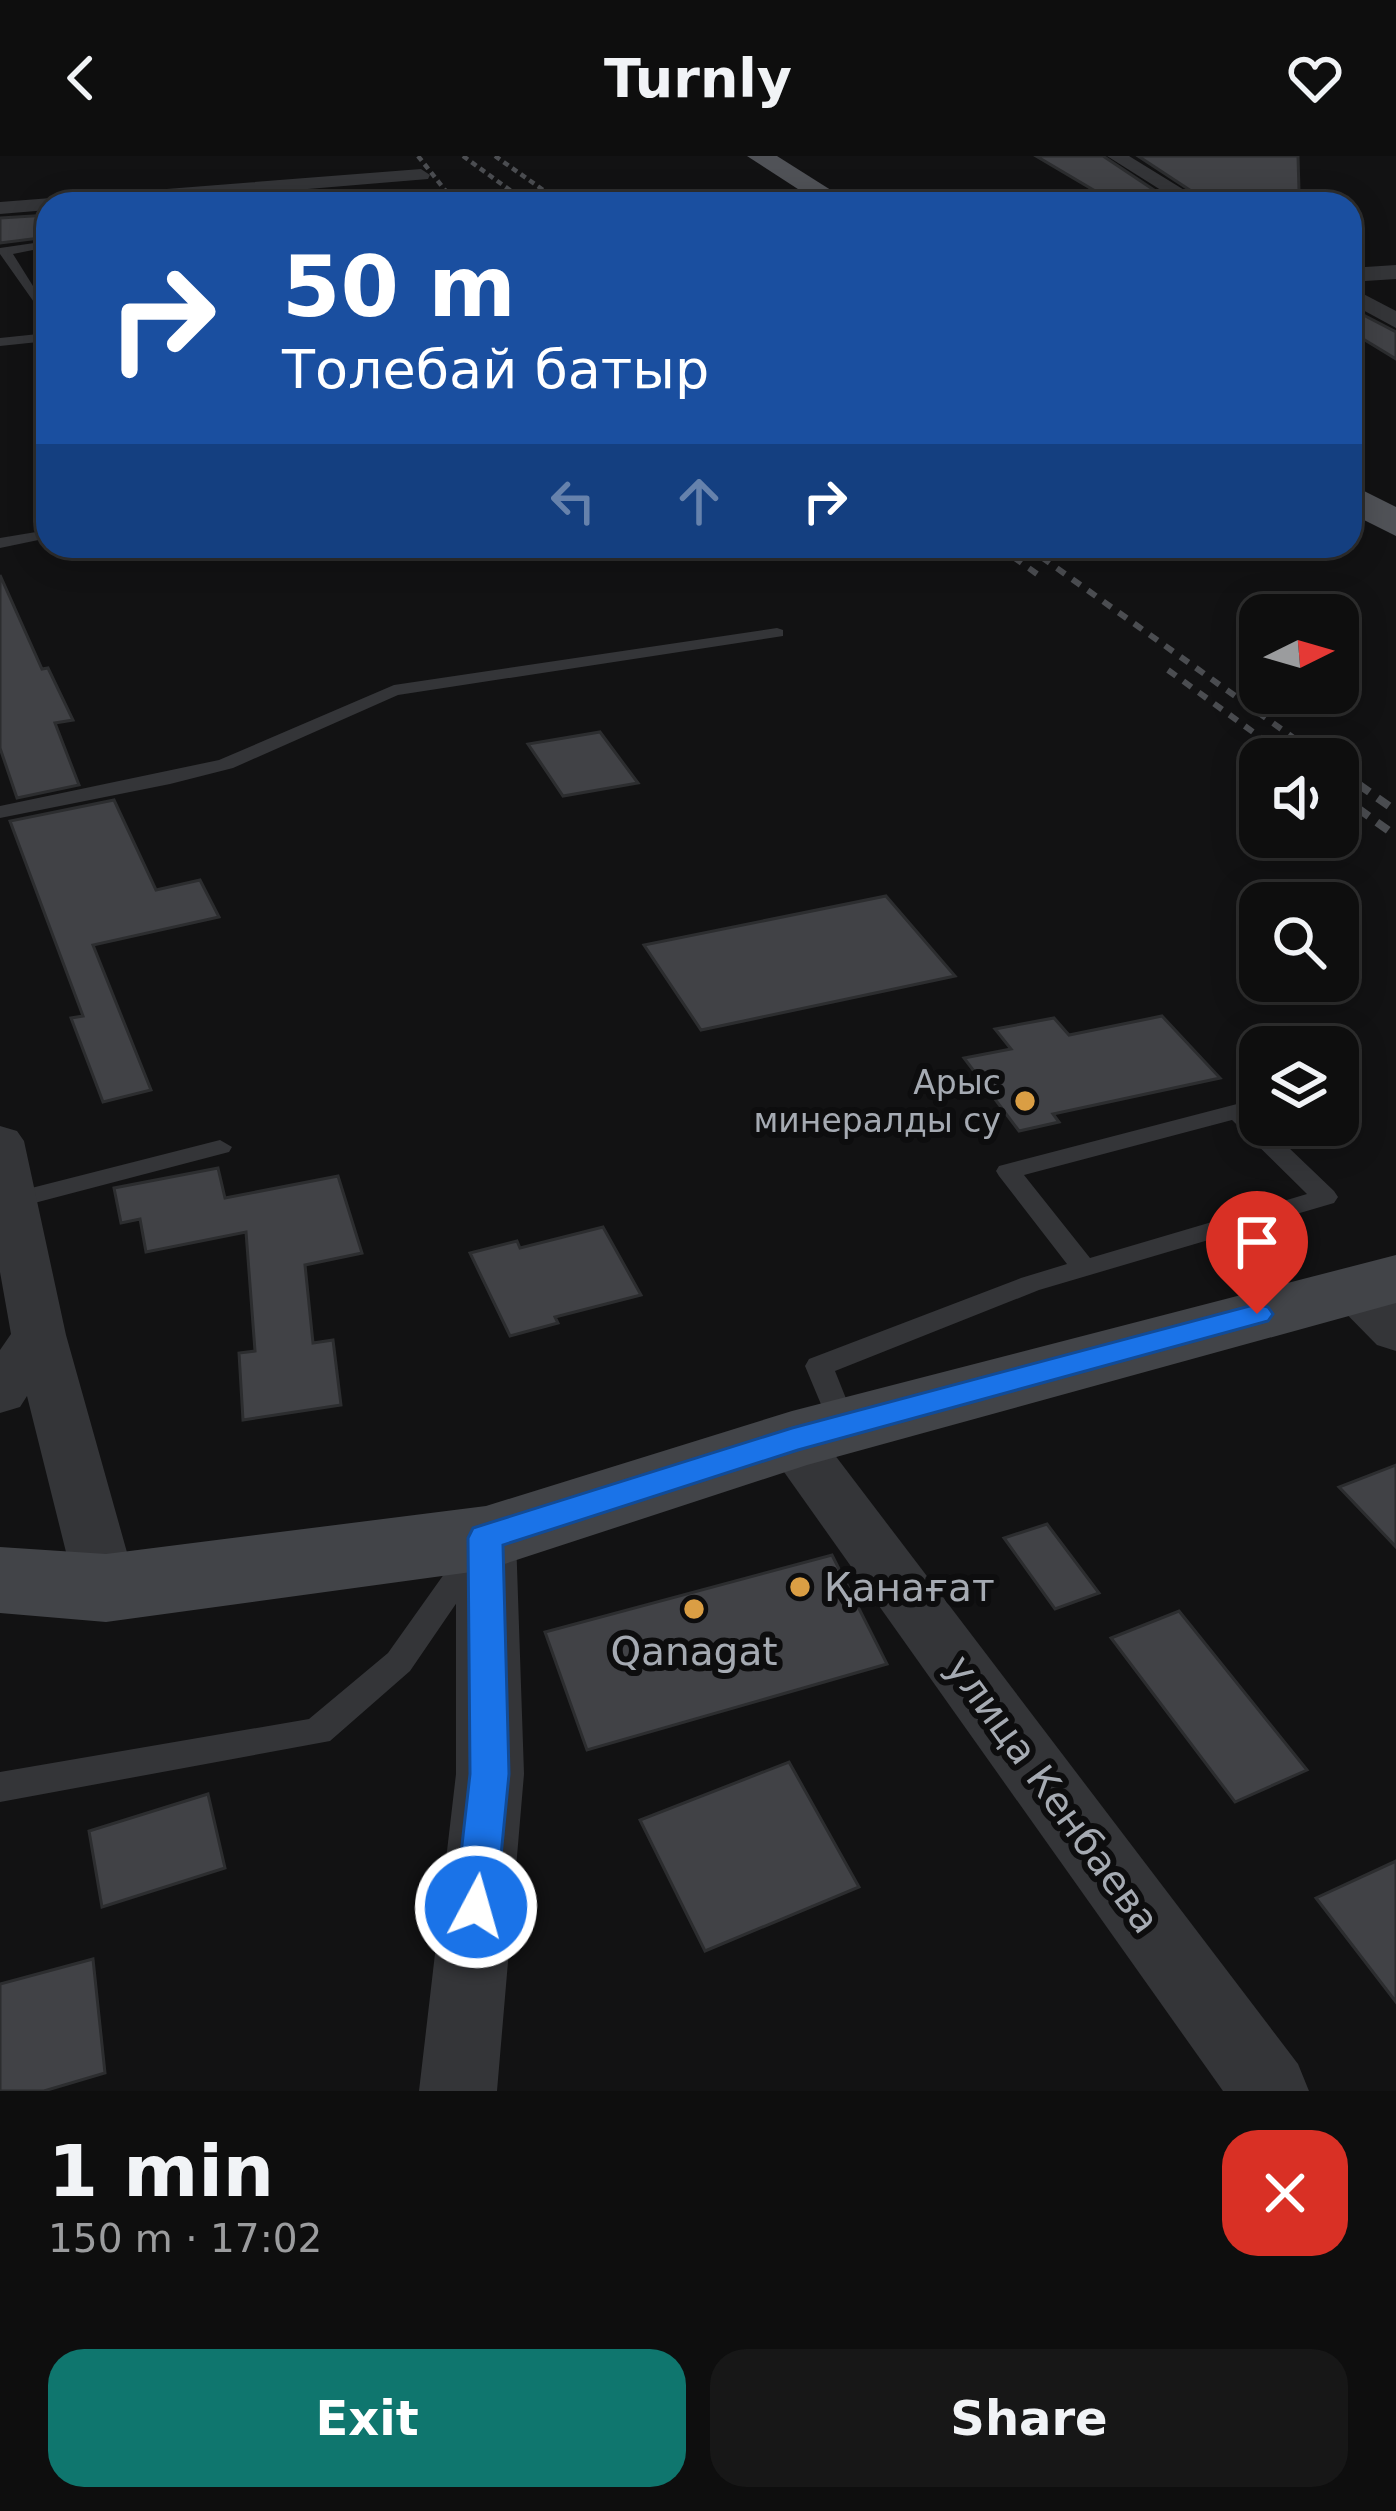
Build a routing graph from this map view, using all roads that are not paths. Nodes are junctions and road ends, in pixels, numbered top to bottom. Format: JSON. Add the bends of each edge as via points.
{"nodes":[{"id":1,"x":759,"y":156,"type":"edge"},
{"id":2,"x":1116,"y":156,"type":"edge"},
{"id":3,"x":159,"y":171,"type":"dead end"},
{"id":4,"x":421,"y":175,"type":"dead end"},
{"id":5,"x":170,"y":192,"type":"edge"},
{"id":6,"x":241,"y":192,"type":"edge"},
{"id":7,"x":820,"y":192,"type":"edge"},
{"id":8,"x":1177,"y":192,"type":"edge"},
{"id":9,"x":36,"y":205,"type":"edge"},
{"id":10,"x":0,"y":208,"type":"edge"},
{"id":11,"x":36,"y":246,"type":"edge"},
{"id":12,"x":4,"y":251,"type":"edge"},
{"id":13,"x":1396,"y":272,"type":"edge"},
{"id":14,"x":1362,"y":273,"type":"edge"},
{"id":15,"x":36,"y":300,"type":"edge"},
{"id":16,"x":1362,"y":301,"type":"edge"},
{"id":17,"x":1396,"y":321,"type":"edge"},
{"id":18,"x":36,"y":338,"type":"edge"},
{"id":19,"x":0,"y":342,"type":"edge"},
{"id":20,"x":1362,"y":503,"type":"edge"},
{"id":21,"x":1362,"y":524,"type":"edge"},
{"id":22,"x":1396,"y":524,"type":"edge"},
{"id":23,"x":36,"y":536,"type":"edge"},
{"id":24,"x":0,"y":543,"type":"edge"},
{"id":25,"x":1396,"y":544,"type":"edge"},
{"id":26,"x":777,"y":633,"type":"dead end"},
{"id":27,"x":0,"y":812,"type":"edge"},
{"id":28,"x":0,"y":1141,"type":"edge"},
{"id":29,"x":220,"y":1147,"type":"dead end"},
{"id":30,"x":8,"y":1203,"type":"edge"},
{"id":31,"x":1084,"y":1268,"type":"junction"},
{"id":32,"x":1380,"y":1300,"type":"edge"},
{"id":33,"x":39,"y":1335,"type":"junction"},
{"id":34,"x":0,"y":1394,"type":"edge"},
{"id":35,"x":818,"y":1433,"type":"junction"},
{"id":36,"x":486,"y":1538,"type":"junction"},
{"id":37,"x":0,"y":1580,"type":"edge"},
{"id":38,"x":106,"y":1588,"type":"junction"},
{"id":39,"x":0,"y":1787,"type":"edge"},
{"id":40,"x":458,"y":2091,"type":"edge"},
{"id":41,"x":1270,"y":2091,"type":"edge"}],
"edges":[{"from":1,"to":7,"type":"main road"},
{"from":2,"to":8,"type":"street"},
{"from":3,"to":5,"type":"street"},
{"from":4,"to":6,"type":"street"},
{"from":9,"to":10,"type":"street"},
{"from":11,"to":12,"type":"lane"},
{"from":12,"to":15,"type":"lane"},
{"from":13,"to":14,"type":"street"},
{"from":16,"to":17,"type":"street"},
{"from":18,"to":19,"type":"lane"},
{"from":20,"to":22,"type":"main road"},
{"from":21,"to":25,"type":"main road"},
{"from":23,"to":24,"type":"lane"},
{"from":26,"to":27,"type":"lane","via":[[394,690],[225,764]]},
{"from":28,"to":30,"type":"street"},
{"from":29,"to":30,"type":"lane"},
{"from":30,"to":33,"type":"street"},
{"from":31,"to":31,"type":"lane","via":[[1106,1262],[1325,1197],[1237,1111],[1008,1171]]},
{"from":31,"to":35,"type":"lane","via":[[819,1366]]},
{"from":32,"to":35,"type":"main road"},
{"from":33,"to":34,"type":"street"},
{"from":33,"to":38,"type":"street"},
{"from":35,"to":36,"type":"main road"},
{"from":35,"to":41,"type":"street","name":"улица Кенбаева"},
{"from":36,"to":38,"type":"main road"},
{"from":36,"to":39,"type":"lane","via":[[399,1663],[318,1732]]},
{"from":36,"to":40,"type":"street","via":[[490,1774]]},
{"from":37,"to":38,"type":"main road"}]}
